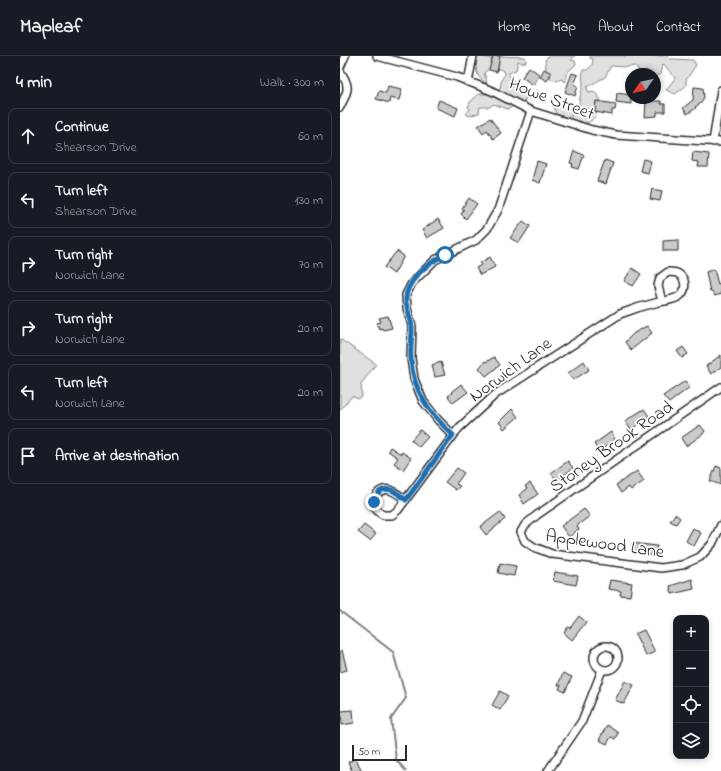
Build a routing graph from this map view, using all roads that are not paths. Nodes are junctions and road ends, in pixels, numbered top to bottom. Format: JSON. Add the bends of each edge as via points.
{"nodes":[{"id":1,"x":345,"y":56,"type":"edge"},
{"id":2,"x":377,"y":56,"type":"edge"},
{"id":3,"x":473,"y":56,"type":"edge"},
{"id":4,"x":399,"y":59,"type":"edge"},
{"id":5,"x":340,"y":67,"type":"edge"},
{"id":6,"x":340,"y":72,"type":"edge"},
{"id":7,"x":468,"y":82,"type":"junction"},
{"id":8,"x":721,"y":90,"type":"edge"},
{"id":9,"x":340,"y":107,"type":"edge"},
{"id":10,"x":531,"y":111,"type":"junction"},
{"id":11,"x":713,"y":142,"type":"junction"},
{"id":12,"x":721,"y":142,"type":"edge"},
{"id":13,"x":662,"y":302,"type":"junction"},
{"id":14,"x":721,"y":387,"type":"edge"},
{"id":15,"x":453,"y":435,"type":"junction"},
{"id":16,"x":406,"y":500,"type":"junction"},
{"id":17,"x":721,"y":525,"type":"edge"},
{"id":18,"x":521,"y":532,"type":"joint"},
{"id":19,"x":602,"y":670,"type":"dead end"},
{"id":20,"x":548,"y":771,"type":"edge"}],
"edges":[{"from":1,"to":5,"type":"street"},
{"from":2,"to":4,"type":"street","name":"Howe Street"},
{"from":3,"to":7,"type":"street"},
{"from":4,"to":7,"type":"street","name":"Howe Street"},
{"from":6,"to":9,"type":"street","via":[[348,91]]},
{"from":7,"to":10,"type":"street","name":"Howe Street"},
{"from":8,"to":11,"type":"street"},
{"from":10,"to":11,"type":"street","name":"Howe Street","via":[[616,135]]},
{"from":10,"to":15,"type":"street","via":[[498,210],[487,229],[476,240],[430,264],[412,283],[406,295],[412,326],[411,358],[414,379],[423,401]]},
{"from":11,"to":12,"type":"street","name":"Howe Street"},
{"from":13,"to":13,"type":"street","name":"Norwich Lane","via":[[658,286],[660,278],[668,272],[676,273],[684,281],[683,291],[678,297]]},
{"from":13,"to":15,"type":"street","name":"Norwich Lane","via":[[620,314],[515,380],[479,409]]},
{"from":14,"to":18,"type":"street","name":"Stoney Brook Road","via":[[537,515]]},
{"from":15,"to":16,"type":"street","name":"Norwich Lane"},
{"from":16,"to":16,"type":"street","name":"Norwich Lane","via":[[396,512],[389,515],[378,512],[374,505],[377,494],[384,490],[392,490]]},
{"from":17,"to":18,"type":"street","name":"Applewood Lane","via":[[712,544],[700,557],[682,565],[662,568],[552,554],[525,541]]},
{"from":19,"to":20,"type":"street","via":[[582,721]]}]}
